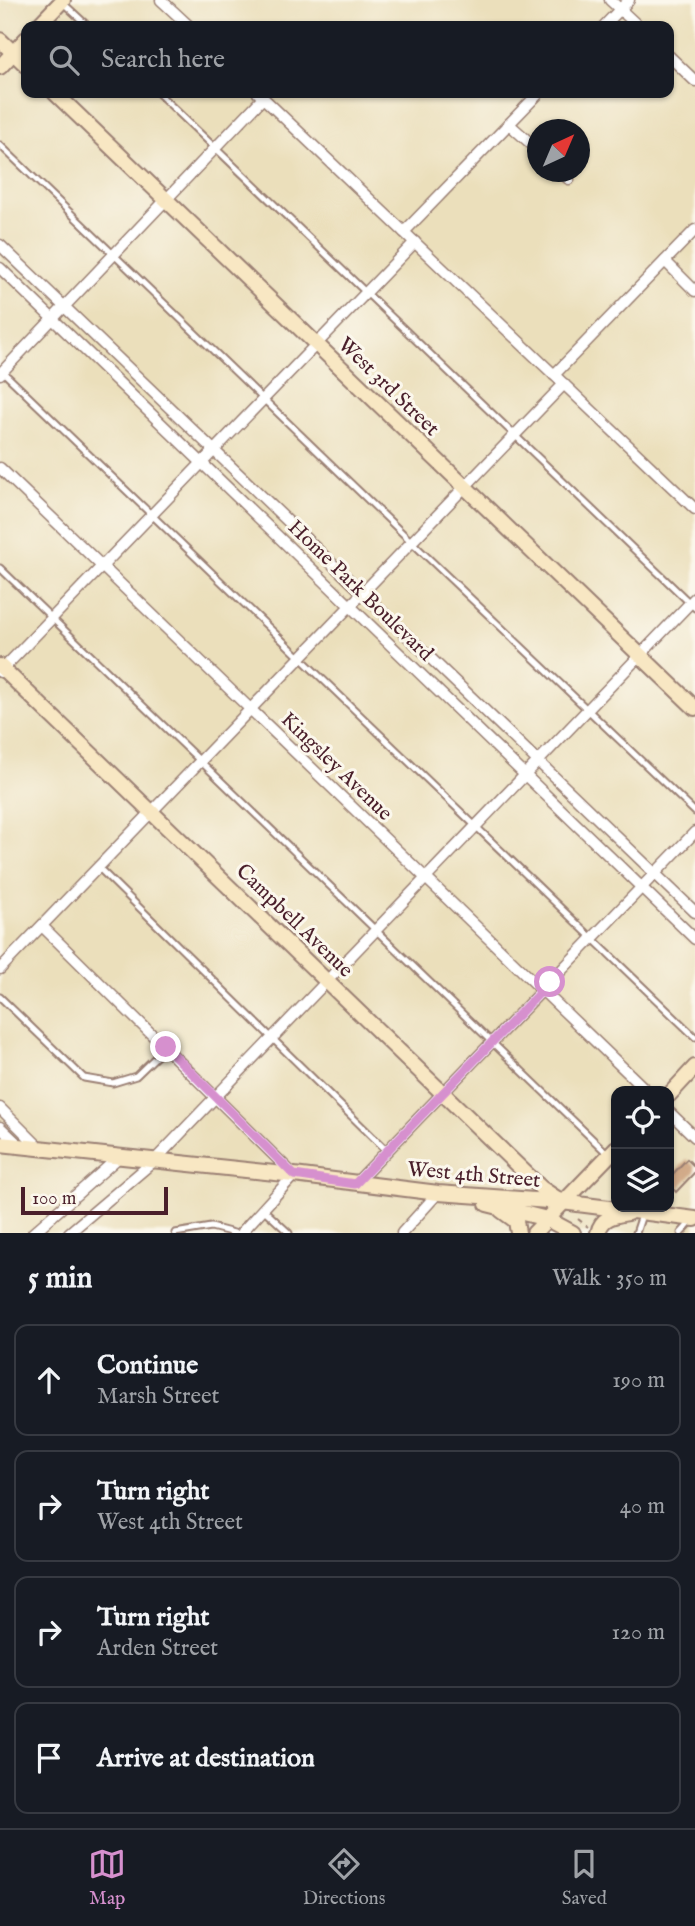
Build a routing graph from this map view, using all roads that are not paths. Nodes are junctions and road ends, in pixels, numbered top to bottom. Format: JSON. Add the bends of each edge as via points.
{"nodes":[{"id":1,"x":61,"y":0,"type":"edge"},
{"id":2,"x":161,"y":0,"type":"edge"},
{"id":3,"x":610,"y":0,"type":"edge"},
{"id":4,"x":629,"y":0,"type":"edge"},
{"id":5,"x":620,"y":9,"type":"junction"},
{"id":6,"x":42,"y":21,"type":"edge"},
{"id":7,"x":83,"y":21,"type":"edge"},
{"id":8,"x":184,"y":21,"type":"edge"},
{"id":9,"x":609,"y":21,"type":"edge"},
{"id":10,"x":633,"y":21,"type":"edge"},
{"id":11,"x":0,"y":40,"type":"edge"},
{"id":12,"x":21,"y":44,"type":"edge"},
{"id":13,"x":13,"y":53,"type":"junction"},
{"id":14,"x":21,"y":60,"type":"edge"},
{"id":15,"x":674,"y":61,"type":"edge"},
{"id":16,"x":0,"y":67,"type":"edge"},
{"id":17,"x":695,"y":81,"type":"edge"},
{"id":18,"x":60,"y":98,"type":"edge"},
{"id":19,"x":163,"y":98,"type":"edge"},
{"id":20,"x":258,"y":98,"type":"edge"},
{"id":21,"x":264,"y":98,"type":"edge"},
{"id":22,"x":535,"y":98,"type":"edge"},
{"id":23,"x":509,"y":124,"type":"junction"},
{"id":24,"x":527,"y":141,"type":"edge"},
{"id":25,"x":0,"y":145,"type":"edge"},
{"id":26,"x":216,"y":147,"type":"junction"},
{"id":27,"x":166,"y":200,"type":"junction"},
{"id":28,"x":695,"y":230,"type":"edge"},
{"id":29,"x":404,"y":232,"type":"junction"},
{"id":30,"x":415,"y":242,"type":"junction"},
{"id":31,"x":0,"y":245,"type":"edge"},
{"id":32,"x":113,"y":255,"type":"junction"},
{"id":33,"x":665,"y":261,"type":"junction"},
{"id":34,"x":0,"y":268,"type":"edge"},
{"id":35,"x":695,"y":291,"type":"edge"},
{"id":36,"x":366,"y":293,"type":"junction"},
{"id":37,"x":64,"y":307,"type":"junction"},
{"id":38,"x":52,"y":319,"type":"junction"},
{"id":39,"x":316,"y":344,"type":"junction"},
{"id":40,"x":1,"y":372,"type":"edge"},
{"id":41,"x":554,"y":375,"type":"junction"},
{"id":42,"x":564,"y":384,"type":"junction"},
{"id":43,"x":263,"y":400,"type":"junction"},
{"id":44,"x":513,"y":436,"type":"junction"},
{"id":45,"x":214,"y":450,"type":"junction"},
{"id":46,"x":202,"y":463,"type":"junction"},
{"id":47,"x":0,"y":468,"type":"edge"},
{"id":48,"x":464,"y":487,"type":"junction"},
{"id":49,"x":695,"y":509,"type":"edge"},
{"id":50,"x":152,"y":515,"type":"junction"},
{"id":51,"x":411,"y":542,"type":"junction"},
{"id":52,"x":102,"y":566,"type":"junction"},
{"id":53,"x":0,"y":568,"type":"edge"},
{"id":54,"x":363,"y":593,"type":"junction"},
{"id":55,"x":693,"y":603,"type":"edge"},
{"id":56,"x":350,"y":606,"type":"junction"},
{"id":57,"x":53,"y":618,"type":"junction"},
{"id":58,"x":640,"y":655,"type":"junction"},
{"id":59,"x":301,"y":657,"type":"junction"},
{"id":60,"x":1,"y":669,"type":"edge"},
{"id":61,"x":695,"y":708,"type":"edge"},
{"id":62,"x":250,"y":709,"type":"junction"},
{"id":63,"x":587,"y":710,"type":"junction"},
{"id":64,"x":200,"y":761,"type":"junction"},
{"id":65,"x":538,"y":761,"type":"junction"},
{"id":66,"x":525,"y":774,"type":"junction"},
{"id":67,"x":152,"y":812,"type":"junction"},
{"id":68,"x":695,"y":812,"type":"edge"},
{"id":69,"x":474,"y":827,"type":"junction"},
{"id":70,"x":695,"y":832,"type":"edge"},
{"id":71,"x":98,"y":867,"type":"junction"},
{"id":72,"x":655,"y":873,"type":"junction"},
{"id":73,"x":425,"y":877,"type":"junction"},
{"id":74,"x":642,"y":887,"type":"junction"},
{"id":75,"x":695,"y":912,"type":"edge"},
{"id":76,"x":42,"y":926,"type":"junction"},
{"id":77,"x":376,"y":928,"type":"junction"},
{"id":78,"x":592,"y":939,"type":"junction"},
{"id":79,"x":695,"y":939,"type":"edge"},
{"id":80,"x":0,"y":969,"type":"edge"},
{"id":81,"x":326,"y":980,"type":"junction"},
{"id":82,"x":542,"y":990,"type":"junction"},
{"id":83,"x":0,"y":997,"type":"edge"},
{"id":84,"x":695,"y":1037,"type":"edge"},
{"id":85,"x":270,"y":1038,"type":"junction"},
{"id":86,"x":493,"y":1041,"type":"junction"},
{"id":87,"x":166,"y":1047,"type":"junction"},
{"id":88,"x":695,"y":1067,"type":"edge"},
{"id":89,"x":642,"y":1086,"type":"edge"},
{"id":90,"x":674,"y":1090,"type":"edge"},
{"id":91,"x":443,"y":1092,"type":"junction"},
{"id":92,"x":215,"y":1095,"type":"junction"},
{"id":93,"x":0,"y":1108,"type":"edge"},
{"id":94,"x":674,"y":1117,"type":"edge"},
{"id":95,"x":0,"y":1127,"type":"edge"},
{"id":96,"x":695,"y":1137,"type":"edge"},
{"id":97,"x":0,"y":1144,"type":"edge"},
{"id":98,"x":20,"y":1147,"type":"junction"},
{"id":99,"x":41,"y":1149,"type":"junction"},
{"id":100,"x":611,"y":1149,"type":"edge"},
{"id":101,"x":387,"y":1151,"type":"junction"},
{"id":102,"x":611,"y":1153,"type":"edge"},
{"id":103,"x":120,"y":1157,"type":"junction"},
{"id":104,"x":154,"y":1161,"type":"junction"},
{"id":105,"x":294,"y":1175,"type":"junction"},
{"id":106,"x":355,"y":1184,"type":"junction"},
{"id":107,"x":438,"y":1193,"type":"junction"},
{"id":108,"x":562,"y":1202,"type":"junction"},
{"id":109,"x":490,"y":1205,"type":"junction"},
{"id":110,"x":611,"y":1208,"type":"edge"},
{"id":111,"x":263,"y":1209,"type":"junction"},
{"id":112,"x":643,"y":1212,"type":"junction"},
{"id":113,"x":694,"y":1218,"type":"edge"},
{"id":114,"x":547,"y":1219,"type":"junction"},
{"id":115,"x":577,"y":1222,"type":"edge"},
{"id":116,"x":595,"y":1231,"type":"edge"},
{"id":117,"x":33,"y":1233,"type":"edge"},
{"id":118,"x":69,"y":1233,"type":"edge"},
{"id":119,"x":175,"y":1233,"type":"edge"},
{"id":120,"x":234,"y":1233,"type":"edge"},
{"id":121,"x":241,"y":1233,"type":"edge"},
{"id":122,"x":289,"y":1233,"type":"edge"},
{"id":123,"x":402,"y":1233,"type":"edge"},
{"id":124,"x":518,"y":1233,"type":"edge"},
{"id":125,"x":534,"y":1233,"type":"edge"},
{"id":126,"x":636,"y":1233,"type":"edge"},
{"id":127,"x":681,"y":1233,"type":"edge"}],
"edges":[{"from":1,"to":6,"type":"main road"},
{"from":1,"to":7,"type":"lane"},
{"from":2,"to":8,"type":"street"},
{"from":3,"to":5,"type":"street"},
{"from":4,"to":5,"type":"street"},
{"from":5,"to":9,"type":"street"},
{"from":5,"to":10,"type":"street"},
{"from":11,"to":13,"type":"main road"},
{"from":12,"to":13,"type":"main road"},
{"from":13,"to":14,"type":"main road"},
{"from":13,"to":16,"type":"main road"},
{"from":15,"to":17,"type":"street"},
{"from":18,"to":27,"type":"main road","name":"West 3rd Street"},
{"from":19,"to":26,"type":"lane"},
{"from":20,"to":26,"type":"street"},
{"from":21,"to":29,"type":"street"},
{"from":22,"to":23,"type":"street"},
{"from":23,"to":24,"type":"street"},
{"from":23,"to":29,"type":"street"},
{"from":25,"to":32,"type":"lane"},
{"from":26,"to":27,"type":"street"},
{"from":26,"to":36,"type":"lane"},
{"from":27,"to":32,"type":"street"},
{"from":27,"to":39,"type":"main road","name":"West 3rd Street"},
{"from":28,"to":33,"type":"street"},
{"from":29,"to":30,"type":"street"},
{"from":30,"to":36,"type":"street"},
{"from":30,"to":41,"type":"street"},
{"from":31,"to":37,"type":"street","name":"Home Park Boulevard"},
{"from":32,"to":37,"type":"street"},
{"from":32,"to":43,"type":"lane"},
{"from":33,"to":35,"type":"street"},
{"from":33,"to":41,"type":"street"},
{"from":34,"to":38,"type":"street","name":"Home Park Boulevard"},
{"from":36,"to":39,"type":"street"},
{"from":36,"to":44,"type":"lane"},
{"from":37,"to":38,"type":"street"},
{"from":37,"to":45,"type":"street","name":"Home Park Boulevard"},
{"from":38,"to":40,"type":"street"},
{"from":38,"to":46,"type":"street","name":"Home Park Boulevard"},
{"from":39,"to":43,"type":"street"},
{"from":39,"to":48,"type":"main road","name":"West 3rd Street"},
{"from":40,"to":50,"type":"lane"},
{"from":41,"to":42,"type":"street"},
{"from":42,"to":44,"type":"street"},
{"from":42,"to":49,"type":"street"},
{"from":43,"to":45,"type":"street"},
{"from":43,"to":51,"type":"lane"},
{"from":44,"to":48,"type":"street"},
{"from":44,"to":55,"type":"lane"},
{"from":45,"to":46,"type":"street"},
{"from":45,"to":54,"type":"street","name":"Home Park Boulevard"},
{"from":46,"to":50,"type":"street"},
{"from":46,"to":56,"type":"street","name":"Home Park Boulevard"},
{"from":47,"to":52,"type":"street","name":"Kingsley Avenue"},
{"from":48,"to":51,"type":"street"},
{"from":48,"to":58,"type":"main road","name":"West 3rd Street"},
{"from":50,"to":52,"type":"street"},
{"from":50,"to":59,"type":"lane"},
{"from":51,"to":54,"type":"street"},
{"from":51,"to":63,"type":"lane"},
{"from":52,"to":57,"type":"street"},
{"from":52,"to":62,"type":"street","name":"Kingsley Avenue"},
{"from":53,"to":57,"type":"lane"},
{"from":54,"to":56,"type":"street"},
{"from":54,"to":65,"type":"street","name":"Home Park Boulevard"},
{"from":55,"to":58,"type":"street"},
{"from":56,"to":59,"type":"street"},
{"from":56,"to":66,"type":"street","name":"Home Park Boulevard"},
{"from":57,"to":60,"type":"street"},
{"from":57,"to":64,"type":"lane"},
{"from":58,"to":61,"type":"main road","name":"West 3rd Street"},
{"from":58,"to":63,"type":"street"},
{"from":59,"to":62,"type":"street"},
{"from":59,"to":69,"type":"lane"},
{"from":60,"to":67,"type":"main road","name":"Campbell Avenue"},
{"from":62,"to":64,"type":"street"},
{"from":62,"to":73,"type":"street","name":"Kingsley Avenue"},
{"from":63,"to":65,"type":"street"},
{"from":63,"to":68,"type":"lane"},
{"from":64,"to":67,"type":"street"},
{"from":64,"to":77,"type":"lane"},
{"from":65,"to":66,"type":"street"},
{"from":65,"to":72,"type":"street","name":"Home Park Boulevard"},
{"from":66,"to":69,"type":"street"},
{"from":66,"to":74,"type":"street","name":"Home Park Boulevard"},
{"from":67,"to":71,"type":"street"},
{"from":67,"to":81,"type":"main road","name":"Campbell Avenue"},
{"from":69,"to":73,"type":"street"},
{"from":69,"to":78,"type":"lane"},
{"from":70,"to":72,"type":"street"},
{"from":71,"to":76,"type":"street"},
{"from":71,"to":85,"type":"lane"},
{"from":72,"to":74,"type":"street"},
{"from":72,"to":75,"type":"street","name":"Home Park Boulevard"},
{"from":73,"to":77,"type":"street"},
{"from":73,"to":82,"type":"street","name":"Kingsley Avenue"},
{"from":74,"to":78,"type":"street"},
{"from":74,"to":79,"type":"street","name":"Home Park Boulevard"},
{"from":76,"to":80,"type":"street"},
{"from":76,"to":87,"type":"street"},
{"from":77,"to":81,"type":"street"},
{"from":77,"to":86,"type":"lane"},
{"from":78,"to":82,"type":"street"},
{"from":78,"to":84,"type":"lane"},
{"from":81,"to":85,"type":"street"},
{"from":81,"to":91,"type":"main road","name":"Campbell Avenue"},
{"from":82,"to":86,"type":"street"},
{"from":82,"to":89,"type":"street","name":"Kingsley Avenue"},
{"from":83,"to":87,"type":"lane","via":[[84,1078],[113,1083],[136,1076]]},
{"from":85,"to":92,"type":"street"},
{"from":85,"to":101,"type":"lane"},
{"from":86,"to":91,"type":"street"},
{"from":86,"to":100,"type":"lane"},
{"from":87,"to":92,"type":"street"},
{"from":88,"to":90,"type":"main road"},
{"from":91,"to":101,"type":"street"},
{"from":91,"to":108,"type":"main road","name":"Campbell Avenue","via":[[541,1188]]},
{"from":92,"to":104,"type":"street"},
{"from":92,"to":105,"type":"street"},
{"from":93,"to":99,"type":"street"},
{"from":94,"to":96,"type":"street"},
{"from":95,"to":98,"type":"street"},
{"from":97,"to":98,"type":"main road","name":"West 4th Street"},
{"from":98,"to":99,"type":"main road","name":"West 4th Street"},
{"from":99,"to":103,"type":"main road","name":"West 4th Street"},
{"from":101,"to":106,"type":"street"},
{"from":102,"to":108,"type":"main road"},
{"from":103,"to":104,"type":"main road","name":"West 4th Street"},
{"from":103,"to":117,"type":"street"},
{"from":104,"to":105,"type":"main road","name":"West 4th Street"},
{"from":104,"to":118,"type":"street"},
{"from":105,"to":106,"type":"main road","name":"West 4th Street"},
{"from":105,"to":111,"type":"street"},
{"from":106,"to":107,"type":"main road","name":"West 4th Street"},
{"from":107,"to":108,"type":"main road","name":"West 4th Street"},
{"from":107,"to":109,"type":"main road"},
{"from":107,"to":123,"type":"street"},
{"from":108,"to":110,"type":"main road","name":"West 4th Street"},
{"from":108,"to":114,"type":"main road"},
{"from":109,"to":114,"type":"main road"},
{"from":109,"to":124,"type":"main road","via":[[509,1214]]},
{"from":111,"to":121,"type":"street"},
{"from":111,"to":122,"type":"lane"},
{"from":112,"to":113,"type":"main road","name":"West 4th Street"},
{"from":112,"to":116,"type":"main road","via":[[612,1216]]},
{"from":112,"to":126,"type":"lane"},
{"from":113,"to":127,"type":"lane"},
{"from":114,"to":115,"type":"main road"},
{"from":114,"to":125,"type":"main road"},
{"from":119,"to":120,"type":"lane","via":[[211,1227]]}]}
